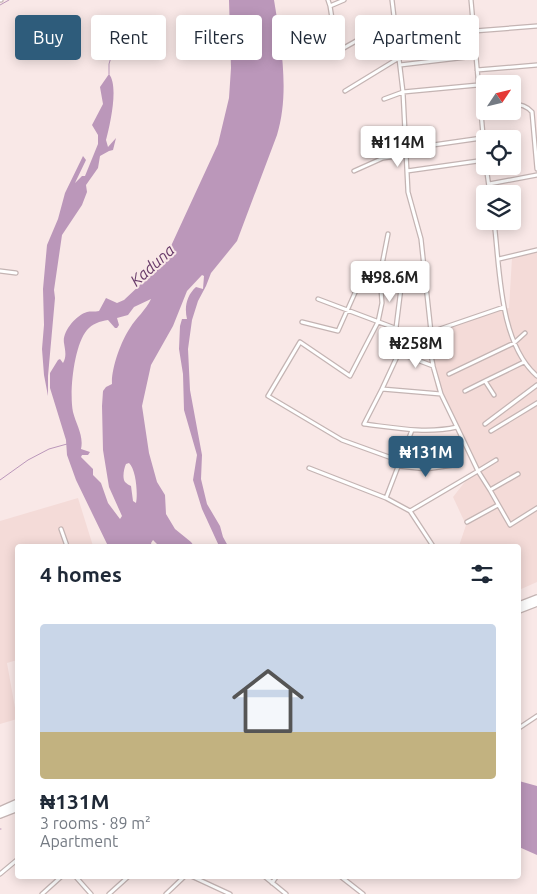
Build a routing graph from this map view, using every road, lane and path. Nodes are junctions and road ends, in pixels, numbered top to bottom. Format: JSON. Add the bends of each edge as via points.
{"nodes":[{"id":1,"x":328,"y":0,"type":"edge"},
{"id":2,"x":344,"y":0,"type":"edge"},
{"id":3,"x":392,"y":0,"type":"edge"},
{"id":4,"x":471,"y":0,"type":"edge"},
{"id":5,"x":330,"y":6,"type":"junction"},
{"id":6,"x":394,"y":15,"type":"edge"},
{"id":7,"x":472,"y":15,"type":"edge"},
{"id":8,"x":537,"y":26,"type":"edge"},
{"id":9,"x":479,"y":31,"type":"edge"},
{"id":10,"x":355,"y":42,"type":"edge"},
{"id":11,"x":396,"y":60,"type":"edge"},
{"id":12,"x":399,"y":60,"type":"edge"},
{"id":13,"x":442,"y":60,"type":"edge"},
{"id":14,"x":476,"y":60,"type":"edge"},
{"id":15,"x":400,"y":65,"type":"junction"},
{"id":16,"x":537,"y":65,"type":"edge"},
{"id":17,"x":477,"y":70,"type":"junction"},
{"id":18,"x":477,"y":75,"type":"edge"},
{"id":19,"x":476,"y":84,"type":"edge"},
{"id":20,"x":346,"y":91,"type":"dead end"},
{"id":21,"x":403,"y":92,"type":"junction"},
{"id":22,"x":384,"y":99,"type":"dead end"},
{"id":23,"x":521,"y":105,"type":"edge"},
{"id":24,"x":476,"y":139,"type":"edge"},
{"id":25,"x":405,"y":149,"type":"junction"},
{"id":26,"x":536,"y":149,"type":"edge"},
{"id":27,"x":405,"y":155,"type":"junction"},
{"id":28,"x":476,"y":160,"type":"edge"},
{"id":29,"x":537,"y":169,"type":"edge"},
{"id":30,"x":354,"y":171,"type":"dead end"},
{"id":31,"x":407,"y":171,"type":"junction"},
{"id":32,"x":537,"y":174,"type":"edge"},
{"id":33,"x":488,"y":175,"type":"edge"},
{"id":34,"x":489,"y":184,"type":"joint"},
{"id":35,"x":495,"y":230,"type":"edge"},
{"id":36,"x":388,"y":234,"type":"dead end"},
{"id":37,"x":537,"y":250,"type":"edge"},
{"id":38,"x":499,"y":259,"type":"junction"},
{"id":39,"x":0,"y":271,"type":"edge"},
{"id":40,"x":16,"y":273,"type":"dead end"},
{"id":41,"x":380,"y":275,"type":"junction"},
{"id":42,"x":402,"y":280,"type":"junction"},
{"id":43,"x":426,"y":282,"type":"junction"},
{"id":44,"x":318,"y":299,"type":"dead end"},
{"id":45,"x":504,"y":307,"type":"junction"},
{"id":46,"x":348,"y":310,"type":"junction"},
{"id":47,"x":302,"y":322,"type":"dead end"},
{"id":48,"x":378,"y":322,"type":"junction"},
{"id":49,"x":396,"y":328,"type":"junction"},
{"id":50,"x":426,"y":332,"type":"junction"},
{"id":51,"x":431,"y":332,"type":"junction"},
{"id":52,"x":525,"y":332,"type":"dead end"},
{"id":53,"x":408,"y":333,"type":"junction"},
{"id":54,"x":514,"y":343,"type":"junction"},
{"id":55,"x":399,"y":352,"type":"junction"},
{"id":56,"x":524,"y":362,"type":"junction"},
{"id":57,"x":433,"y":366,"type":"junction"},
{"id":58,"x":448,"y":374,"type":"dead end"},
{"id":59,"x":537,"y":376,"type":"edge"},
{"id":60,"x":485,"y":381,"type":"junction"},
{"id":61,"x":537,"y":385,"type":"edge"},
{"id":62,"x":382,"y":389,"type":"junction"},
{"id":63,"x":465,"y":391,"type":"dead end"},
{"id":64,"x":441,"y":394,"type":"junction"},
{"id":65,"x":494,"y":396,"type":"dead end"},
{"id":66,"x":537,"y":403,"type":"edge"},
{"id":67,"x":485,"y":424,"type":"dead end"},
{"id":68,"x":457,"y":427,"type":"junction"},
{"id":69,"x":412,"y":430,"type":"junction"},
{"id":70,"x":491,"y":431,"type":"dead end"},
{"id":71,"x":496,"y":460,"type":"dead end"},
{"id":72,"x":400,"y":461,"type":"junction"},
{"id":73,"x":454,"y":465,"type":"dead end"},
{"id":74,"x":398,"y":466,"type":"junction"},
{"id":75,"x":309,"y":468,"type":"dead end"},
{"id":76,"x":478,"y":471,"type":"junction"},
{"id":77,"x":518,"y":474,"type":"dead end"},
{"id":78,"x":490,"y":490,"type":"junction"},
{"id":79,"x":386,"y":498,"type":"junction"},
{"id":80,"x":498,"y":505,"type":"junction"},
{"id":81,"x":537,"y":508,"type":"edge"},
{"id":82,"x":410,"y":511,"type":"junction"},
{"id":83,"x":467,"y":522,"type":"dead end"},
{"id":84,"x":61,"y":529,"type":"dead end"},
{"id":85,"x":66,"y":544,"type":"edge"},
{"id":86,"x":432,"y":544,"type":"edge"},
{"id":87,"x":537,"y":598,"type":"edge"},
{"id":88,"x":537,"y":603,"type":"edge"},
{"id":89,"x":521,"y":604,"type":"edge"},
{"id":90,"x":521,"y":609,"type":"edge"},
{"id":91,"x":537,"y":716,"type":"edge"},
{"id":92,"x":521,"y":727,"type":"edge"},
{"id":93,"x":15,"y":803,"type":"edge"},
{"id":94,"x":15,"y":809,"type":"edge"},
{"id":95,"x":0,"y":810,"type":"edge"},
{"id":96,"x":0,"y":816,"type":"edge"},
{"id":97,"x":15,"y":862,"type":"edge"},
{"id":98,"x":0,"y":874,"type":"edge"},
{"id":99,"x":59,"y":879,"type":"edge"},
{"id":100,"x":78,"y":879,"type":"edge"},
{"id":101,"x":126,"y":879,"type":"edge"},
{"id":102,"x":182,"y":879,"type":"edge"},
{"id":103,"x":198,"y":879,"type":"edge"},
{"id":104,"x":267,"y":879,"type":"edge"},
{"id":105,"x":275,"y":879,"type":"edge"},
{"id":106,"x":344,"y":879,"type":"edge"},
{"id":107,"x":272,"y":883,"type":"junction"},
{"id":108,"x":42,"y":894,"type":"edge"},
{"id":109,"x":91,"y":894,"type":"edge"},
{"id":110,"x":109,"y":894,"type":"edge"},
{"id":111,"x":166,"y":894,"type":"edge"},
{"id":112,"x":230,"y":894,"type":"edge"},
{"id":113,"x":286,"y":894,"type":"edge"},
{"id":114,"x":364,"y":894,"type":"edge"}],
"edges":[{"from":1,"to":5,"type":"street"},
{"from":2,"to":5,"type":"street"},
{"from":3,"to":6,"type":"street"},
{"from":4,"to":7,"type":"street"},
{"from":5,"to":10,"type":"street","via":[[334,31],[342,49]]},
{"from":8,"to":9,"type":"street"},
{"from":11,"to":20,"type":"street"},
{"from":12,"to":15,"type":"street"},
{"from":13,"to":15,"type":"street"},
{"from":14,"to":17,"type":"street"},
{"from":15,"to":21,"type":"street"},
{"from":16,"to":17,"type":"street"},
{"from":17,"to":18,"type":"street"},
{"from":19,"to":21,"type":"street"},
{"from":21,"to":22,"type":"street"},
{"from":21,"to":25,"type":"street"},
{"from":23,"to":26,"type":"street","via":[[532,112]]},
{"from":24,"to":25,"type":"street"},
{"from":25,"to":27,"type":"street"},
{"from":26,"to":29,"type":"street"},
{"from":27,"to":30,"type":"street","via":[[383,158]]},
{"from":27,"to":31,"type":"street"},
{"from":28,"to":31,"type":"street"},
{"from":31,"to":43,"type":"street","via":[[408,192],[421,239]]},
{"from":32,"to":34,"type":"street"},
{"from":33,"to":34,"type":"street"},
{"from":35,"to":38,"type":"street"},
{"from":36,"to":41,"type":"street"},
{"from":37,"to":38,"type":"street"},
{"from":38,"to":45,"type":"street"},
{"from":39,"to":40,"type":"street"},
{"from":41,"to":42,"type":"street"},
{"from":41,"to":46,"type":"street","via":[[366,268]]},
{"from":41,"to":48,"type":"street","via":[[382,303]]},
{"from":42,"to":43,"type":"street"},
{"from":42,"to":49,"type":"street"},
{"from":43,"to":51,"type":"street"},
{"from":44,"to":46,"type":"street"},
{"from":45,"to":51,"type":"street"},
{"from":45,"to":54,"type":"street"},
{"from":46,"to":47,"type":"street","via":[[338,331]]},
{"from":46,"to":48,"type":"street"},
{"from":48,"to":49,"type":"street"},
{"from":48,"to":72,"type":"street","via":[[350,376],[300,342],[268,396],[342,440]]},
{"from":49,"to":53,"type":"street"},
{"from":50,"to":51,"type":"street"},
{"from":50,"to":53,"type":"street"},
{"from":50,"to":57,"type":"street"},
{"from":52,"to":54,"type":"street"},
{"from":53,"to":55,"type":"street"},
{"from":54,"to":56,"type":"street"},
{"from":54,"to":58,"type":"street"},
{"from":55,"to":57,"type":"street"},
{"from":55,"to":62,"type":"street"},
{"from":56,"to":59,"type":"street"},
{"from":56,"to":60,"type":"street"},
{"from":57,"to":64,"type":"street"},
{"from":60,"to":63,"type":"street"},
{"from":60,"to":65,"type":"street"},
{"from":61,"to":67,"type":"street"},
{"from":62,"to":64,"type":"street"},
{"from":62,"to":69,"type":"street","via":[[364,424]]},
{"from":64,"to":68,"type":"street"},
{"from":66,"to":70,"type":"street"},
{"from":68,"to":69,"type":"street","via":[[439,431]]},
{"from":68,"to":76,"type":"street"},
{"from":69,"to":72,"type":"street"},
{"from":71,"to":76,"type":"street"},
{"from":72,"to":74,"type":"street"},
{"from":73,"to":74,"type":"street","via":[[426,469]]},
{"from":74,"to":79,"type":"street"},
{"from":75,"to":79,"type":"street"},
{"from":76,"to":78,"type":"street"},
{"from":76,"to":82,"type":"street"},
{"from":77,"to":78,"type":"street"},
{"from":78,"to":80,"type":"street"},
{"from":79,"to":82,"type":"street"},
{"from":80,"to":81,"type":"street","via":[[510,524]]},
{"from":80,"to":83,"type":"street"},
{"from":82,"to":86,"type":"street"},
{"from":84,"to":85,"type":"street"},
{"from":87,"to":89,"type":"highway"},
{"from":88,"to":90,"type":"highway"},
{"from":91,"to":92,"type":"street"},
{"from":93,"to":95,"type":"highway"},
{"from":94,"to":96,"type":"highway"},
{"from":97,"to":98,"type":"street"},
{"from":99,"to":108,"type":"street"},
{"from":100,"to":109,"type":"street"},
{"from":101,"to":110,"type":"street"},
{"from":102,"to":111,"type":"street"},
{"from":103,"to":112,"type":"street"},
{"from":104,"to":107,"type":"street"},
{"from":105,"to":107,"type":"street"},
{"from":106,"to":114,"type":"street"},
{"from":107,"to":113,"type":"street"}]}
